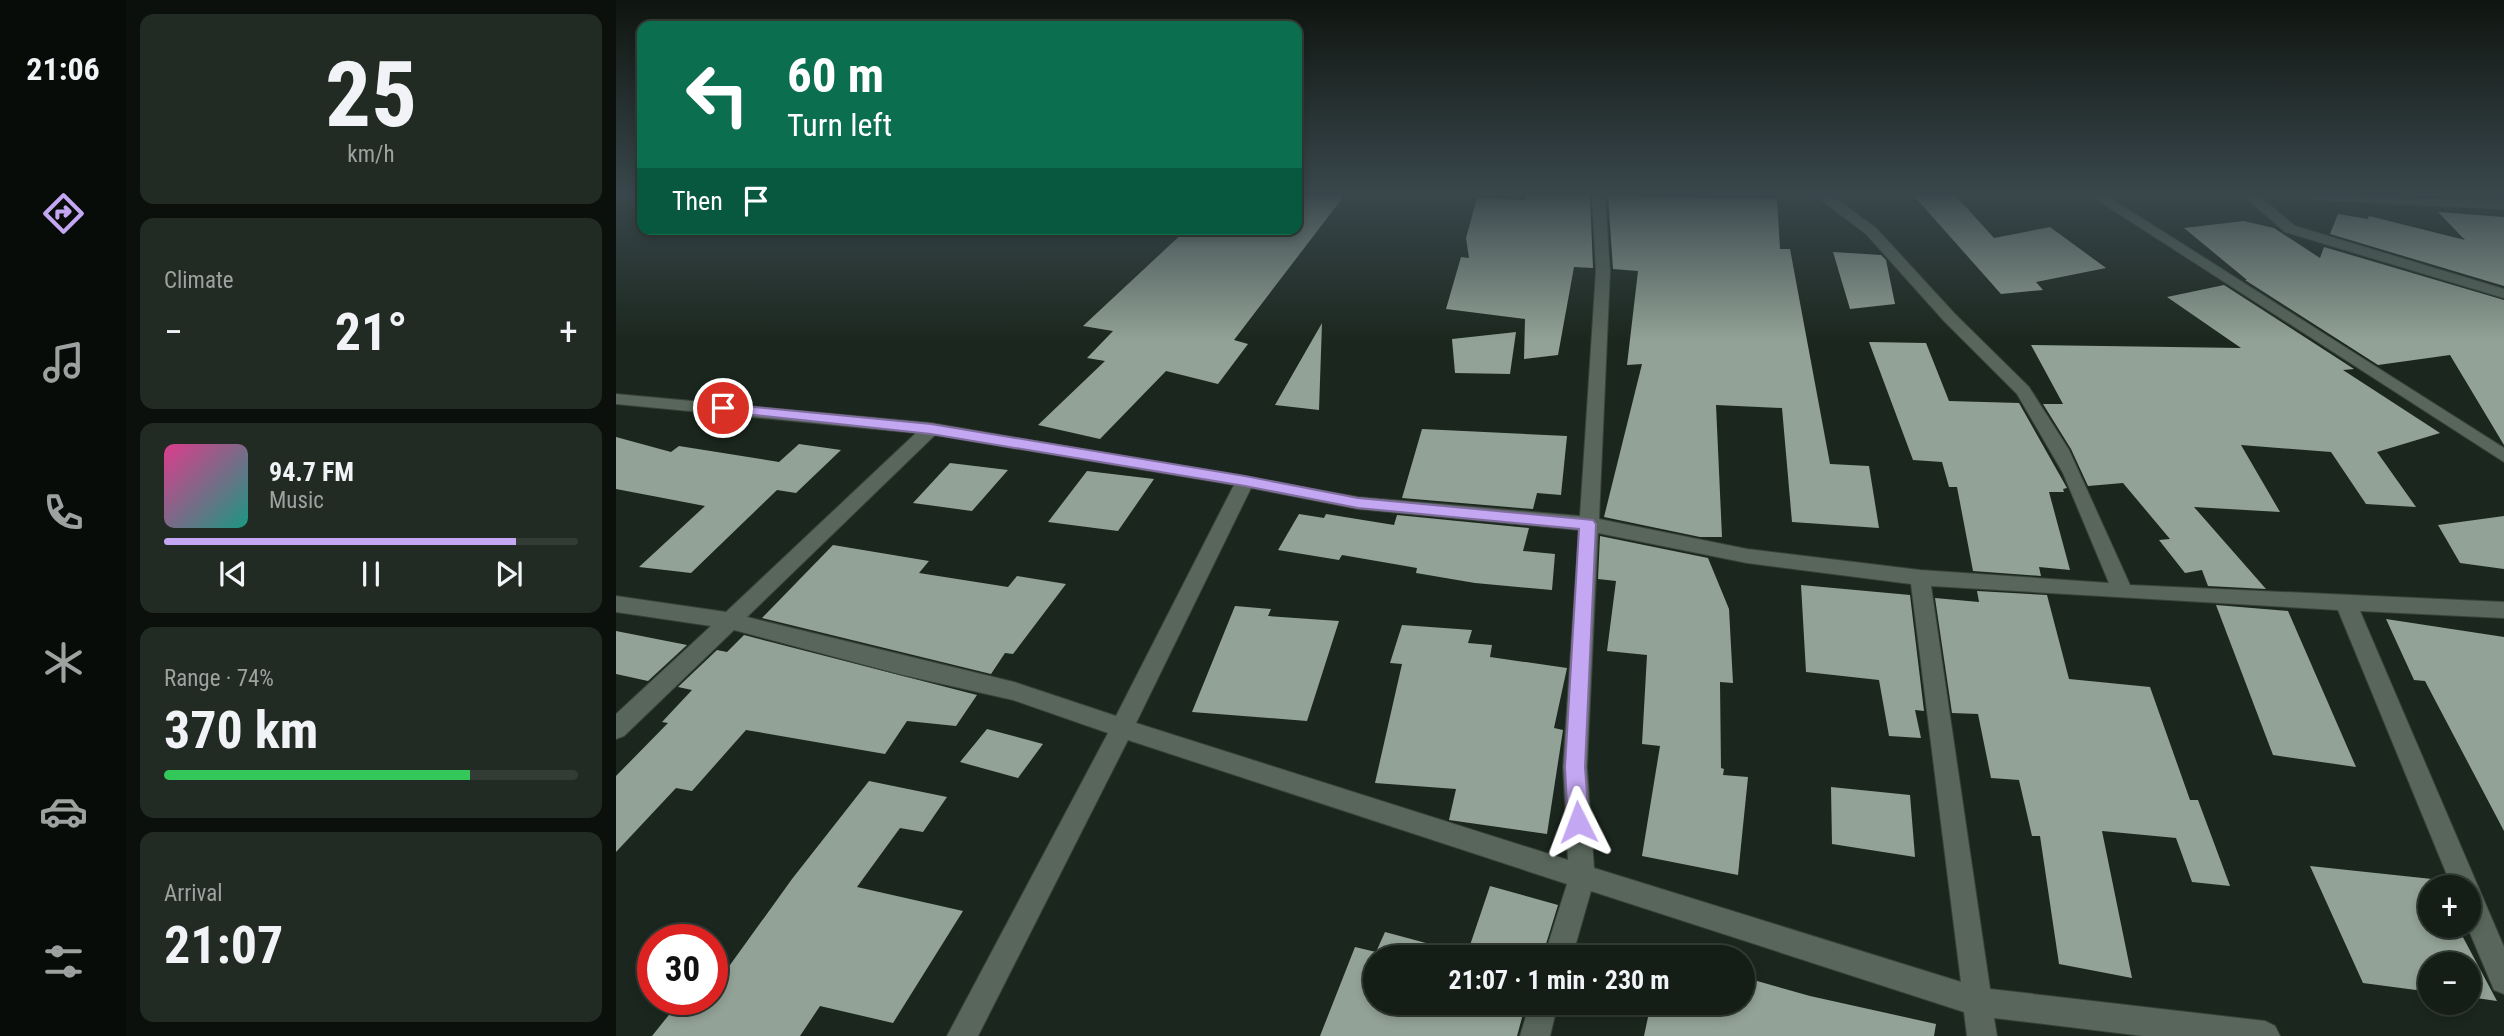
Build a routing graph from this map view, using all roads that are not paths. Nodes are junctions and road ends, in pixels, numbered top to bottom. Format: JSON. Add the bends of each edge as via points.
{"nodes":[{"id":1,"x":1601,"y":244,"type":"edge"},
{"id":2,"x":1885,"y":244,"type":"edge"},
{"id":3,"x":2173,"y":244,"type":"edge"},
{"id":4,"x":2341,"y":244,"type":"edge"},
{"id":5,"x":2504,"y":294,"type":"edge"},
{"id":6,"x":616,"y":399,"type":"edge"},
{"id":7,"x":931,"y":429,"type":"junction"},
{"id":8,"x":2504,"y":456,"type":"edge"},
{"id":9,"x":1245,"y":481,"type":"junction"},
{"id":10,"x":1588,"y":524,"type":"junction"},
{"id":11,"x":1920,"y":578,"type":"junction"},
{"id":12,"x":2123,"y":592,"type":"junction"},
{"id":13,"x":2345,"y":601,"type":"junction"},
{"id":14,"x":616,"y":604,"type":"edge"},
{"id":15,"x":2504,"y":610,"type":"edge"},
{"id":16,"x":728,"y":620,"type":"junction"},
{"id":17,"x":1124,"y":726,"type":"junction"},
{"id":18,"x":616,"y":729,"type":"edge"},
{"id":19,"x":2460,"y":875,"type":"edge"},
{"id":20,"x":1582,"y":877,"type":"junction"},
{"id":21,"x":2481,"y":926,"type":"edge"},
{"id":22,"x":1562,"y":945,"type":"edge"},
{"id":23,"x":2504,"y":981,"type":"edge"},
{"id":24,"x":1979,"y":1002,"type":"junction"},
{"id":25,"x":1541,"y":1015,"type":"edge"},
{"id":26,"x":962,"y":1036,"type":"edge"},
{"id":27,"x":1535,"y":1036,"type":"edge"},
{"id":28,"x":1982,"y":1036,"type":"edge"},
{"id":29,"x":2265,"y":1036,"type":"edge"}],
"edges":[{"from":1,"to":10,"type":"street"},
{"from":2,"to":12,"type":"street","via":[[1942,310],[2000,363],[2034,405],[2066,463]]},
{"from":3,"to":8,"type":"street"},
{"from":4,"to":5,"type":"street"},
{"from":6,"to":7,"type":"street"},
{"from":7,"to":9,"type":"street"},
{"from":7,"to":16,"type":"street"},
{"from":9,"to":10,"type":"street","via":[[1358,503]]},
{"from":9,"to":17,"type":"street"},
{"from":10,"to":11,"type":"street","via":[[1747,556]]},
{"from":10,"to":20,"type":"street","via":[[1575,767]]},
{"from":11,"to":12,"type":"street"},
{"from":11,"to":24,"type":"street"},
{"from":12,"to":13,"type":"street"},
{"from":13,"to":15,"type":"street"},
{"from":13,"to":19,"type":"street"},
{"from":14,"to":16,"type":"street"},
{"from":16,"to":17,"type":"street","via":[[1014,691]]},
{"from":16,"to":18,"type":"street"},
{"from":17,"to":20,"type":"street","via":[[1240,768]]},
{"from":17,"to":26,"type":"street"},
{"from":20,"to":22,"type":"street"},
{"from":20,"to":24,"type":"street"},
{"from":21,"to":23,"type":"street"},
{"from":24,"to":28,"type":"street"},
{"from":24,"to":29,"type":"street"},
{"from":25,"to":27,"type":"street"}]}
